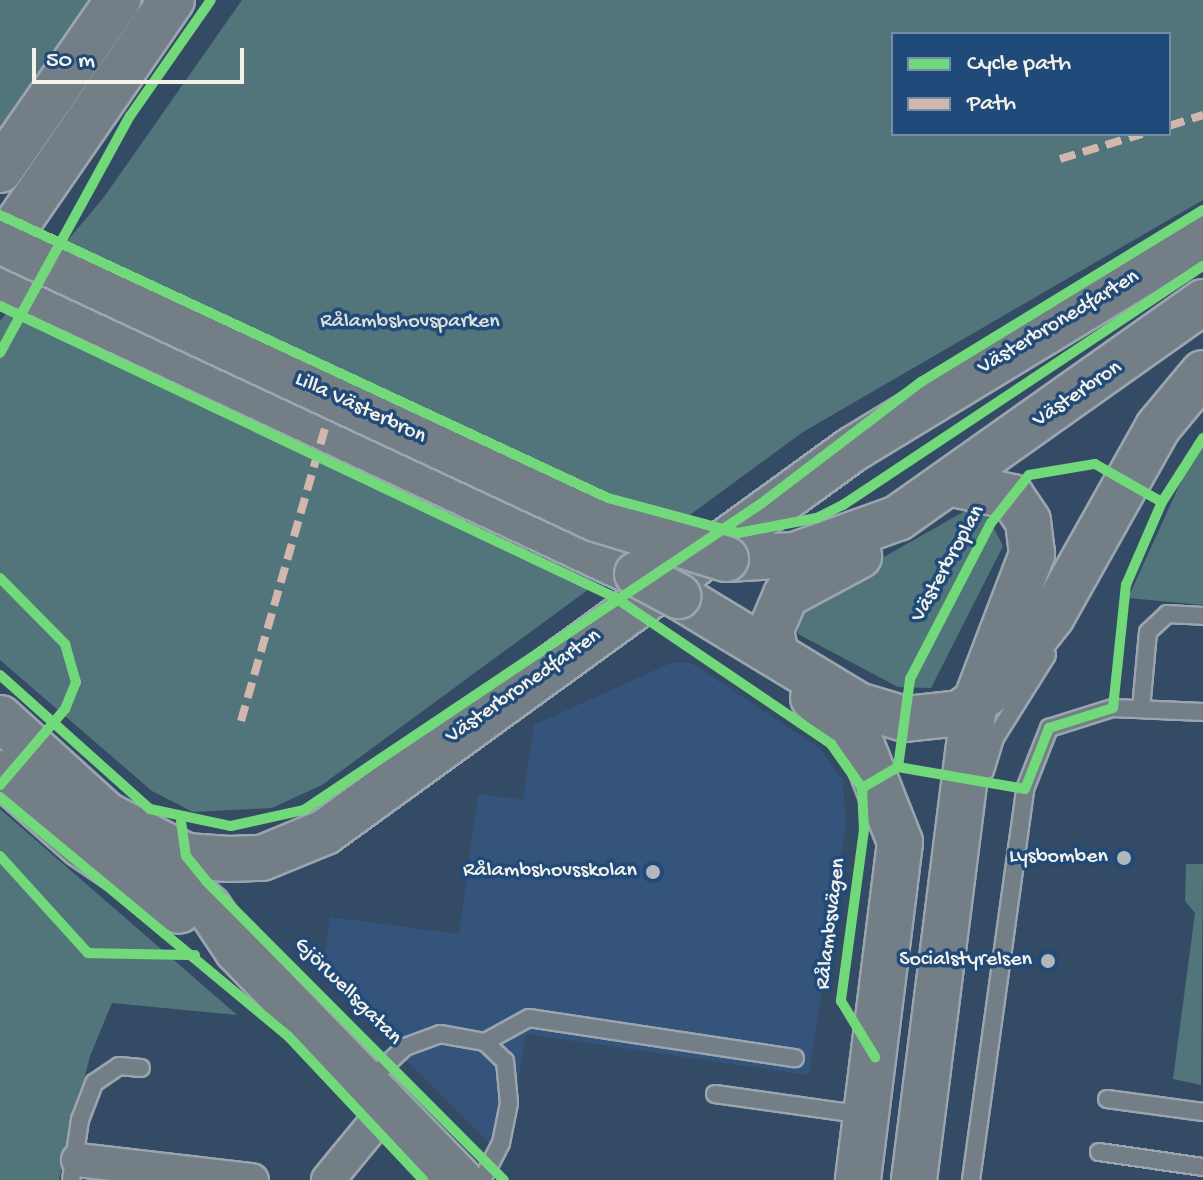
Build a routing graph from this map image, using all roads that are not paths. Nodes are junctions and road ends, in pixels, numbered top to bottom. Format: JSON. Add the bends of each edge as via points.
{"nodes":[{"id":1,"x":118,"y":0,"type":"edge"},
{"id":2,"x":172,"y":0,"type":"edge"},
{"id":3,"x":0,"y":170,"type":"edge"},
{"id":4,"x":1203,"y":236,"type":"edge"},
{"id":5,"x":0,"y":241,"type":"edge"},
{"id":6,"x":0,"y":249,"type":"edge"},
{"id":7,"x":0,"y":276,"type":"edge"},
{"id":8,"x":1203,"y":302,"type":"edge"},
{"id":9,"x":1198,"y":385,"type":"edge"},
{"id":10,"x":1174,"y":442,"type":"dead end"},
{"id":11,"x":1159,"y":467,"type":"dead end"},
{"id":12,"x":949,"y":483,"type":"junction"},
{"id":13,"x":898,"y":518,"type":"junction"},
{"id":14,"x":726,"y":559,"type":"joint"},
{"id":15,"x":1203,"y":616,"type":"edge"},
{"id":16,"x":786,"y":661,"type":"junction"},
{"id":17,"x":974,"y":706,"type":"junction"},
{"id":18,"x":1141,"y":709,"type":"junction"},
{"id":19,"x":1203,"y":712,"type":"edge"},
{"id":20,"x":0,"y":718,"type":"edge"},
{"id":21,"x":0,"y":773,"type":"edge"},
{"id":22,"x":95,"y":830,"type":"junction"},
{"id":23,"x":485,"y":1042,"type":"junction"},
{"id":24,"x":795,"y":1058,"type":"dead end"},
{"id":25,"x":141,"y":1068,"type":"dead end"},
{"id":26,"x":925,"y":1080,"type":"junction"},
{"id":27,"x":715,"y":1094,"type":"dead end"},
{"id":28,"x":377,"y":1096,"type":"junction"},
{"id":29,"x":1107,"y":1099,"type":"dead end"},
{"id":30,"x":1203,"y":1112,"type":"edge"},
{"id":31,"x":867,"y":1115,"type":"junction"},
{"id":32,"x":1099,"y":1152,"type":"dead end"},
{"id":33,"x":1203,"y":1167,"type":"edge"},
{"id":34,"x":74,"y":1170,"type":"edge"},
{"id":35,"x":252,"y":1180,"type":"edge"},
{"id":36,"x":328,"y":1180,"type":"edge"},
{"id":37,"x":460,"y":1180,"type":"edge"},
{"id":38,"x":482,"y":1180,"type":"edge"},
{"id":39,"x":858,"y":1180,"type":"edge"},
{"id":40,"x":914,"y":1180,"type":"edge"},
{"id":41,"x":971,"y":1180,"type":"edge"}],
"edges":[{"from":1,"to":3,"type":"main road"},
{"from":2,"to":6,"type":"main road"},
{"from":4,"to":22,"type":"main road","name":"Västerbronedfarten","via":[[853,449],[325,832],[262,858],[229,859],[186,856]]},
{"from":5,"to":14,"type":"main road","name":"Lilla Västerbron","bridge":true,"via":[[596,519]]},
{"from":7,"to":16,"type":"main road","name":"Lilla Västerbron","bridge":true,"via":[[678,596]]},
{"from":8,"to":12,"type":"main road","name":"Västerbron"},
{"from":9,"to":10,"type":"lane"},
{"from":9,"to":17,"type":"main road","via":[[1052,616]]},
{"from":11,"to":26,"type":"lane","via":[[995,738],[977,797],[943,1054]]},
{"from":12,"to":13,"type":"main road","name":"Västerbroplan"},
{"from":12,"to":17,"type":"main road","name":"Västerbroplan","via":[[1012,497],[1031,534],[1032,554]]},
{"from":13,"to":14,"type":"main road","name":"Västerbroplan","via":[[806,553]]},
{"from":13,"to":16,"type":"main road","name":"Västerbroplan","via":[[849,563],[786,595],[771,630]]},
{"from":15,"to":18,"type":"lane","via":[[1167,614],[1148,632]]},
{"from":16,"to":17,"type":"main road","via":[[888,716],[937,719]]},
{"from":16,"to":31,"type":"main road","via":[[814,698],[859,738],[900,842]]},
{"from":17,"to":26,"type":"main road"},
{"from":18,"to":19,"type":"lane"},
{"from":18,"to":41,"type":"lane","via":[[1113,708],[1049,728],[1025,789]]},
{"from":20,"to":22,"type":"main road"},
{"from":21,"to":22,"type":"main road"},
{"from":22,"to":28,"type":"main road","via":[[209,908],[237,950]]},
{"from":23,"to":24,"type":"lane","via":[[529,1018]]},
{"from":23,"to":28,"type":"lane","via":[[440,1034],[405,1047]]},
{"from":23,"to":38,"type":"lane","via":[[505,1061],[509,1103],[501,1143]]},
{"from":25,"to":34,"type":"lane","via":[[119,1066],[94,1083],[80,1120]]},
{"from":26,"to":40,"type":"main road"},
{"from":27,"to":31,"type":"lane"},
{"from":28,"to":36,"type":"street"},
{"from":28,"to":37,"type":"main road"},
{"from":29,"to":30,"type":"lane"},
{"from":31,"to":39,"type":"main road"},
{"from":32,"to":33,"type":"lane"},
{"from":34,"to":35,"type":"street"}]}
